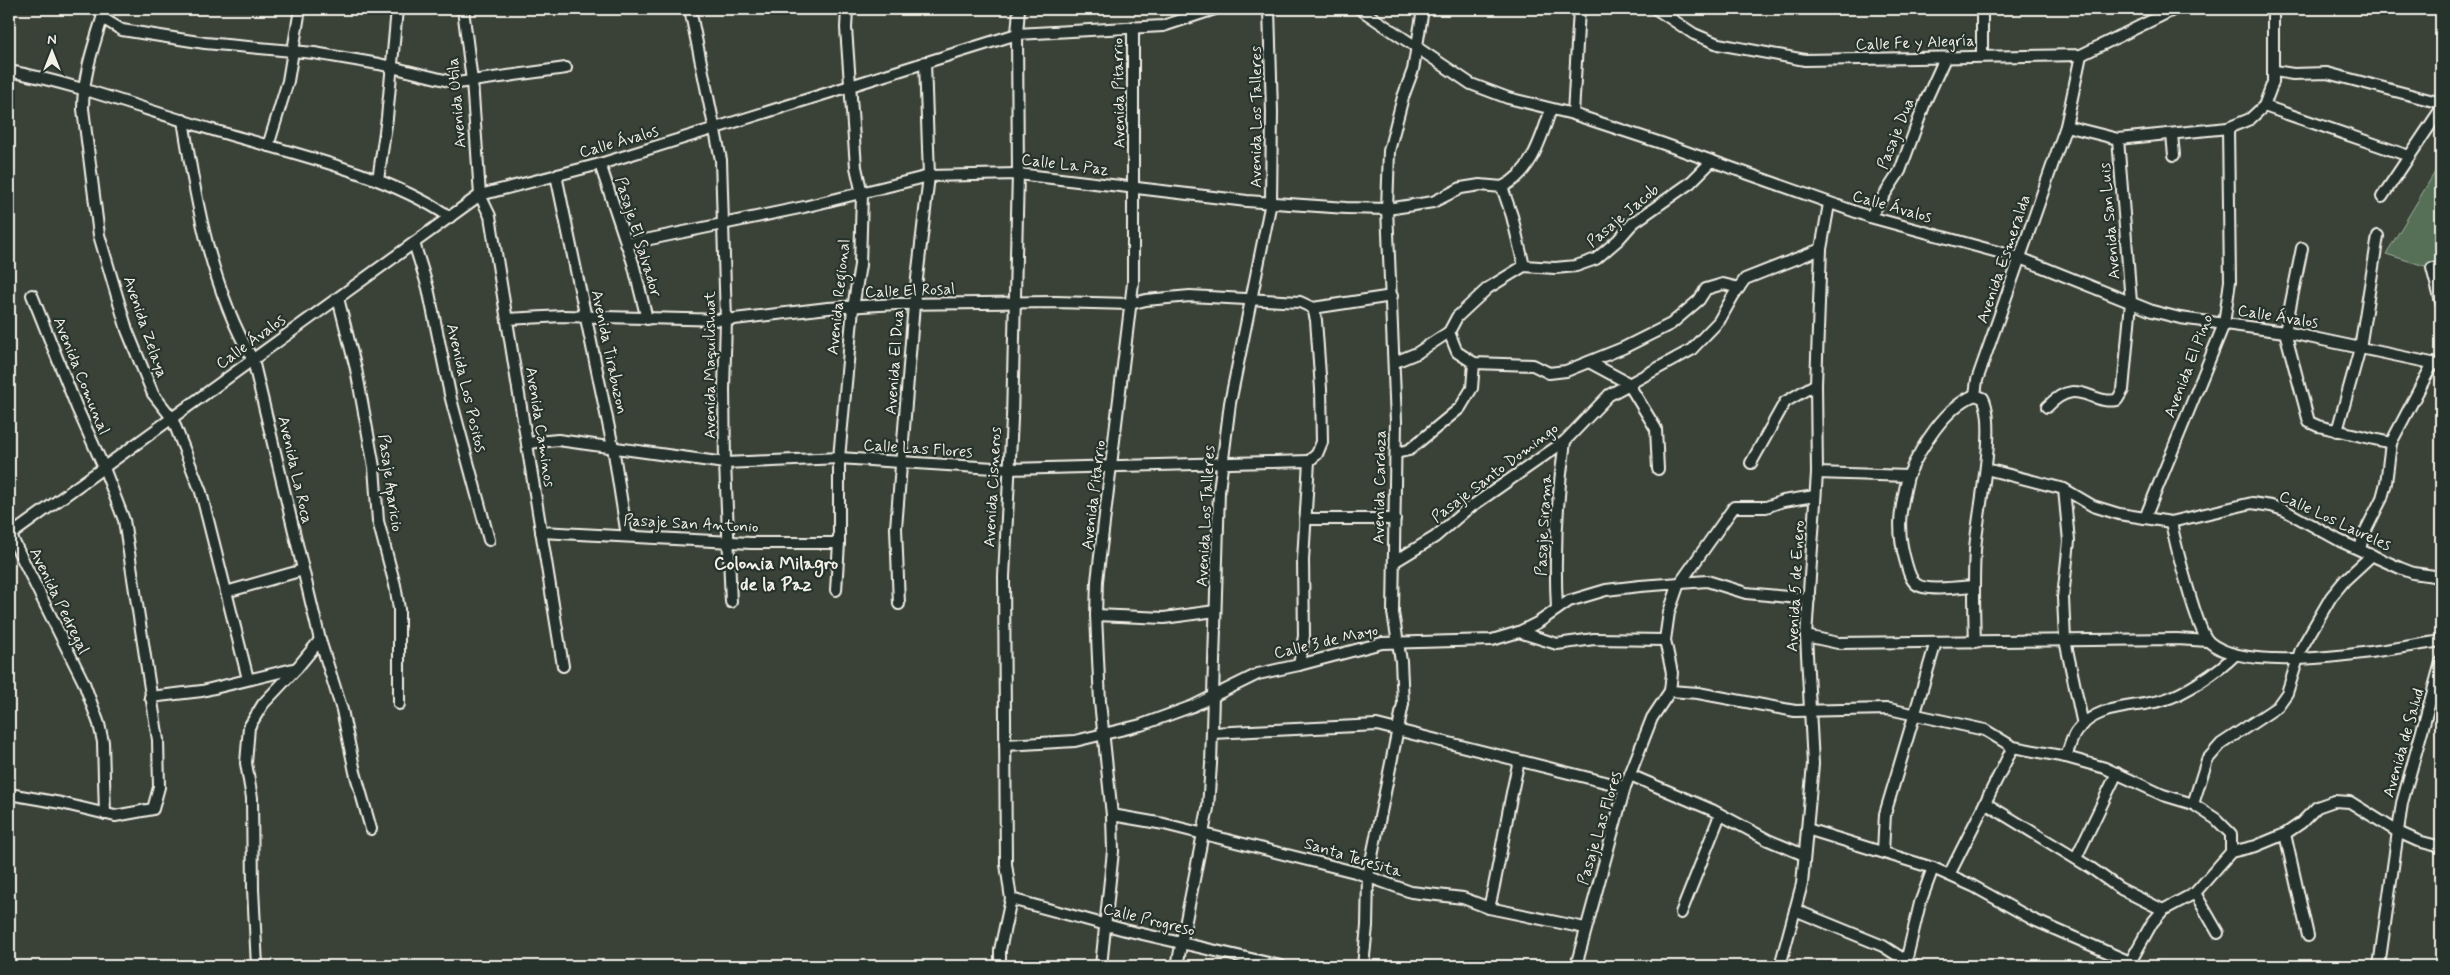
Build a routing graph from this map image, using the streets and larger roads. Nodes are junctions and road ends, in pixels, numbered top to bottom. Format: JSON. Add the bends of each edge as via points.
{"nodes":[{"id":1,"x":300,"y":9,"type":"edge"},
{"id":2,"x":396,"y":9,"type":"edge"},
{"id":3,"x":463,"y":9,"type":"edge"},
{"id":4,"x":690,"y":9,"type":"edge"},
{"id":5,"x":847,"y":9,"type":"edge"},
{"id":6,"x":1019,"y":9,"type":"edge"},
{"id":7,"x":1215,"y":9,"type":"edge"},
{"id":8,"x":1269,"y":9,"type":"edge"},
{"id":9,"x":1360,"y":9,"type":"edge"},
{"id":10,"x":1423,"y":9,"type":"edge"},
{"id":11,"x":1580,"y":9,"type":"edge"},
{"id":12,"x":1656,"y":9,"type":"edge"},
{"id":13,"x":1982,"y":9,"type":"edge"},
{"id":14,"x":2175,"y":9,"type":"edge"},
{"id":15,"x":2270,"y":9,"type":"edge"},
{"id":16,"x":104,"y":13,"type":"edge"},
{"id":17,"x":1133,"y":27,"type":"junction"},
{"id":18,"x":1017,"y":34,"type":"junction"},
{"id":19,"x":1418,"y":48,"type":"junction"},
{"id":20,"x":292,"y":51,"type":"junction"},
{"id":21,"x":2081,"y":55,"type":"junction"},
{"id":22,"x":1982,"y":56,"type":"junction"},
{"id":23,"x":1944,"y":58,"type":"junction"},
{"id":24,"x":925,"y":62,"type":"junction"},
{"id":25,"x":392,"y":67,"type":"junction"},
{"id":26,"x":566,"y":68,"type":"dead end"},
{"id":27,"x":2275,"y":71,"type":"junction"},
{"id":28,"x":9,"y":72,"type":"edge"},
{"id":29,"x":472,"y":81,"type":"junction"},
{"id":30,"x":851,"y":87,"type":"junction"},
{"id":31,"x":83,"y":90,"type":"junction"},
{"id":32,"x":2441,"y":103,"type":"edge"},
{"id":33,"x":2264,"y":106,"type":"junction"},
{"id":34,"x":1551,"y":109,"type":"junction"},
{"id":35,"x":2441,"y":109,"type":"edge"},
{"id":36,"x":1573,"y":114,"type":"junction"},
{"id":37,"x":182,"y":120,"type":"junction"},
{"id":38,"x":2066,"y":126,"type":"junction"},
{"id":39,"x":2228,"y":128,"type":"junction"},
{"id":40,"x":714,"y":129,"type":"junction"},
{"id":41,"x":2172,"y":135,"type":"junction"},
{"id":42,"x":2118,"y":139,"type":"junction"},
{"id":43,"x":268,"y":146,"type":"junction"},
{"id":44,"x":2174,"y":155,"type":"dead end"},
{"id":45,"x":2410,"y":156,"type":"junction"},
{"id":46,"x":1712,"y":161,"type":"junction"},
{"id":47,"x":600,"y":164,"type":"junction"},
{"id":48,"x":1018,"y":174,"type":"junction"},
{"id":49,"x":556,"y":175,"type":"junction"},
{"id":50,"x":929,"y":176,"type":"junction"},
{"id":51,"x":378,"y":180,"type":"junction"},
{"id":52,"x":1133,"y":188,"type":"junction"},
{"id":53,"x":1503,"y":191,"type":"junction"},
{"id":54,"x":862,"y":194,"type":"junction"},
{"id":55,"x":480,"y":195,"type":"junction"},
{"id":56,"x":2382,"y":197,"type":"dead end"},
{"id":57,"x":1271,"y":202,"type":"junction"},
{"id":58,"x":1829,"y":204,"type":"junction"},
{"id":59,"x":1387,"y":209,"type":"junction"},
{"id":60,"x":450,"y":217,"type":"junction"},
{"id":61,"x":1870,"y":217,"type":"junction"},
{"id":62,"x":723,"y":225,"type":"junction"},
{"id":63,"x":2378,"y":236,"type":"dead end"},
{"id":64,"x":414,"y":243,"type":"junction"},
{"id":65,"x":626,"y":244,"type":"junction"},
{"id":66,"x":2302,"y":248,"type":"dead end"},
{"id":67,"x":1821,"y":249,"type":"junction"},
{"id":68,"x":2020,"y":258,"type":"junction"},
{"id":69,"x":1524,"y":266,"type":"junction"},
{"id":70,"x":2432,"y":268,"type":"dead end"},
{"id":71,"x":1738,"y":288,"type":"junction"},
{"id":72,"x":32,"y":295,"type":"dead end"},
{"id":73,"x":1392,"y":296,"type":"junction"},
{"id":74,"x":338,"y":298,"type":"junction"},
{"id":75,"x":1253,"y":298,"type":"junction"},
{"id":76,"x":2131,"y":302,"type":"junction"},
{"id":77,"x":2441,"y":302,"type":"edge"},
{"id":78,"x":1013,"y":303,"type":"junction"},
{"id":79,"x":914,"y":304,"type":"junction"},
{"id":80,"x":1130,"y":304,"type":"junction"},
{"id":81,"x":853,"y":308,"type":"junction"},
{"id":82,"x":1313,"y":308,"type":"junction"},
{"id":83,"x":587,"y":318,"type":"junction"},
{"id":84,"x":647,"y":319,"type":"junction"},
{"id":85,"x":507,"y":320,"type":"junction"},
{"id":86,"x":726,"y":320,"type":"junction"},
{"id":87,"x":2224,"y":324,"type":"junction"},
{"id":88,"x":1450,"y":332,"type":"junction"},
{"id":89,"x":2285,"y":332,"type":"junction"},
{"id":90,"x":2360,"y":348,"type":"junction"},
{"id":91,"x":253,"y":360,"type":"junction"},
{"id":92,"x":1395,"y":362,"type":"junction"},
{"id":93,"x":1589,"y":362,"type":"junction"},
{"id":94,"x":1474,"y":363,"type":"junction"},
{"id":95,"x":2437,"y":364,"type":"edge"},
{"id":96,"x":1628,"y":383,"type":"junction"},
{"id":97,"x":1816,"y":384,"type":"junction"},
{"id":98,"x":1975,"y":395,"type":"junction"},
{"id":99,"x":2047,"y":407,"type":"dead end"},
{"id":100,"x":172,"y":418,"type":"junction"},
{"id":101,"x":2337,"y":431,"type":"junction"},
{"id":102,"x":1565,"y":441,"type":"junction"},
{"id":103,"x":527,"y":443,"type":"junction"},
{"id":104,"x":2391,"y":443,"type":"junction"},
{"id":105,"x":613,"y":446,"type":"junction"},
{"id":106,"x":1396,"y":453,"type":"junction"},
{"id":107,"x":839,"y":458,"type":"junction"},
{"id":108,"x":1309,"y":461,"type":"junction"},
{"id":109,"x":725,"y":463,"type":"junction"},
{"id":110,"x":903,"y":463,"type":"junction"},
{"id":111,"x":1751,"y":463,"type":"dead end"},
{"id":112,"x":1223,"y":464,"type":"junction"},
{"id":113,"x":1113,"y":466,"type":"junction"},
{"id":114,"x":104,"y":468,"type":"junction"},
{"id":115,"x":1008,"y":469,"type":"junction"},
{"id":116,"x":1986,"y":469,"type":"junction"},
{"id":117,"x":1658,"y":470,"type":"dead end"},
{"id":118,"x":1817,"y":473,"type":"junction"},
{"id":119,"x":1908,"y":476,"type":"junction"},
{"id":120,"x":2064,"y":489,"type":"junction"},
{"id":121,"x":1815,"y":496,"type":"junction"},
{"id":122,"x":2145,"y":518,"type":"junction"},
{"id":123,"x":1305,"y":519,"type":"junction"},
{"id":124,"x":1395,"y":519,"type":"junction"},
{"id":125,"x":2170,"y":522,"type":"junction"},
{"id":126,"x":541,"y":532,"type":"junction"},
{"id":127,"x":9,"y":534,"type":"edge"},
{"id":128,"x":627,"y":536,"type":"junction"},
{"id":129,"x":489,"y":540,"type":"dead end"},
{"id":130,"x":728,"y":542,"type":"junction"},
{"id":131,"x":839,"y":543,"type":"junction"},
{"id":132,"x":2360,"y":549,"type":"junction"},
{"id":133,"x":2372,"y":556,"type":"junction"},
{"id":134,"x":1394,"y":562,"type":"junction"},
{"id":135,"x":303,"y":570,"type":"junction"},
{"id":136,"x":2441,"y":578,"type":"edge"},
{"id":137,"x":1680,"y":583,"type":"junction"},
{"id":138,"x":1973,"y":586,"type":"junction"},
{"id":139,"x":836,"y":590,"type":"dead end"},
{"id":140,"x":226,"y":592,"type":"junction"},
{"id":141,"x":1809,"y":600,"type":"junction"},
{"id":142,"x":731,"y":602,"type":"dead end"},
{"id":143,"x":899,"y":604,"type":"dead end"},
{"id":144,"x":1557,"y":610,"type":"junction"},
{"id":145,"x":1216,"y":611,"type":"junction"},
{"id":146,"x":1096,"y":615,"type":"junction"},
{"id":147,"x":1519,"y":632,"type":"junction"},
{"id":148,"x":1806,"y":636,"type":"junction"},
{"id":149,"x":320,"y":640,"type":"junction"},
{"id":150,"x":1665,"y":640,"type":"junction"},
{"id":151,"x":2065,"y":640,"type":"junction"},
{"id":152,"x":2208,"y":641,"type":"junction"},
{"id":153,"x":1936,"y":642,"type":"junction"},
{"id":154,"x":1975,"y":642,"type":"junction"},
{"id":155,"x":2441,"y":642,"type":"edge"},
{"id":156,"x":1398,"y":643,"type":"junction"},
{"id":157,"x":2235,"y":655,"type":"junction"},
{"id":158,"x":2296,"y":660,"type":"junction"},
{"id":159,"x":2441,"y":662,"type":"edge"},
{"id":160,"x":1299,"y":665,"type":"junction"},
{"id":161,"x":563,"y":666,"type":"dead end"},
{"id":162,"x":297,"y":668,"type":"junction"},
{"id":163,"x":248,"y":679,"type":"junction"},
{"id":164,"x":1670,"y":691,"type":"junction"},
{"id":165,"x":1212,"y":696,"type":"junction"},
{"id":166,"x":150,"y":697,"type":"junction"},
{"id":167,"x":399,"y":704,"type":"dead end"},
{"id":168,"x":1810,"y":711,"type":"junction"},
{"id":169,"x":1914,"y":714,"type":"junction"},
{"id":170,"x":2083,"y":725,"type":"junction"},
{"id":171,"x":1396,"y":730,"type":"junction"},
{"id":172,"x":1212,"y":733,"type":"junction"},
{"id":173,"x":1103,"y":734,"type":"junction"},
{"id":174,"x":1004,"y":745,"type":"junction"},
{"id":175,"x":2013,"y":747,"type":"junction"},
{"id":176,"x":2066,"y":757,"type":"junction"},
{"id":177,"x":1519,"y":761,"type":"junction"},
{"id":178,"x":2117,"y":773,"type":"junction"},
{"id":179,"x":1630,"y":775,"type":"junction"},
{"id":180,"x":1625,"y":786,"type":"junction"},
{"id":181,"x":9,"y":794,"type":"edge"},
{"id":182,"x":1985,"y":803,"type":"junction"},
{"id":183,"x":2193,"y":804,"type":"junction"},
{"id":184,"x":105,"y":814,"type":"junction"},
{"id":185,"x":1112,"y":814,"type":"junction"},
{"id":186,"x":1720,"y":815,"type":"junction"},
{"id":187,"x":371,"y":829,"type":"dead end"},
{"id":188,"x":1807,"y":829,"type":"junction"},
{"id":189,"x":2398,"y":832,"type":"junction"},
{"id":190,"x":1203,"y":834,"type":"junction"},
{"id":191,"x":2285,"y":834,"type":"junction"},
{"id":192,"x":2441,"y":846,"type":"edge"},
{"id":193,"x":1883,"y":852,"type":"junction"},
{"id":194,"x":2231,"y":852,"type":"junction"},
{"id":195,"x":1804,"y":855,"type":"junction"},
{"id":196,"x":2076,"y":858,"type":"junction"},
{"id":197,"x":1933,"y":868,"type":"junction"},
{"id":198,"x":1949,"y":875,"type":"junction"},
{"id":199,"x":1368,"y":876,"type":"junction"},
{"id":200,"x":2195,"y":893,"type":"junction"},
{"id":201,"x":1011,"y":899,"type":"junction"},
{"id":202,"x":1489,"y":908,"type":"junction"},
{"id":203,"x":1795,"y":910,"type":"junction"},
{"id":204,"x":2163,"y":910,"type":"junction"},
{"id":205,"x":1681,"y":913,"type":"dead end"},
{"id":206,"x":1106,"y":925,"type":"junction"},
{"id":207,"x":1585,"y":928,"type":"junction"},
{"id":208,"x":2218,"y":933,"type":"dead end"},
{"id":209,"x":2308,"y":936,"type":"dead end"},
{"id":210,"x":1180,"y":943,"type":"junction"},
{"id":211,"x":1908,"y":964,"type":"edge"},
{"id":212,"x":2129,"y":964,"type":"edge"},
{"id":213,"x":257,"y":966,"type":"edge"},
{"id":214,"x":1000,"y":966,"type":"edge"},
{"id":215,"x":1101,"y":966,"type":"edge"},
{"id":216,"x":1177,"y":966,"type":"edge"},
{"id":217,"x":1281,"y":966,"type":"edge"},
{"id":218,"x":1363,"y":966,"type":"edge"},
{"id":219,"x":1576,"y":966,"type":"edge"},
{"id":220,"x":1780,"y":966,"type":"edge"},
{"id":221,"x":2378,"y":966,"type":"edge"}],
"edges":[{"from":1,"to":20,"type":"street"},
{"from":2,"to":25,"type":"street"},
{"from":3,"to":29,"type":"street","name":"Avenida Utila"},
{"from":4,"to":40,"type":"street","name":"Avenida Maquilishuat"},
{"from":5,"to":30,"type":"street","name":"Avenida Regional"},
{"from":6,"to":18,"type":"street","name":"Avenida Cisneros"},
{"from":7,"to":17,"type":"street","name":"Calle Ávalos","via":[[1163,26]]},
{"from":8,"to":57,"type":"street","name":"Avenida Los Talleres"},
{"from":9,"to":19,"type":"street","name":"Calle Ávalos"},
{"from":10,"to":19,"type":"street","name":"Avenida Cardoza"},
{"from":11,"to":36,"type":"street"},
{"from":12,"to":23,"type":"street","name":"Calle Fe y Alegría","via":[[1694,34],[1718,44],[1805,60]]},
{"from":13,"to":22,"type":"street"},
{"from":14,"to":21,"type":"street","name":"Calle Fe y Alegría"},
{"from":15,"to":27,"type":"street","via":[[2273,14]]},
{"from":16,"to":20,"type":"street","via":[[122,30],[205,43]]},
{"from":16,"to":31,"type":"street","name":"Avenida Zelaya"},
{"from":17,"to":18,"type":"street","name":"Calle Ávalos"},
{"from":17,"to":52,"type":"street","name":"Avenida Pitarrio"},
{"from":18,"to":24,"type":"street","name":"Calle Ávalos"},
{"from":18,"to":48,"type":"street","name":"Avenida Cisneros"},
{"from":19,"to":34,"type":"street","name":"Calle Ávalos","via":[[1471,84]]},
{"from":19,"to":59,"type":"street","name":"Avenida Cardoza","via":[[1389,151]]},
{"from":20,"to":25,"type":"street"},
{"from":20,"to":43,"type":"street","via":[[288,81]]},
{"from":21,"to":22,"type":"street","name":"Calle Fe y Alegría"},
{"from":21,"to":38,"type":"street","name":"Avenida Esmeralda"},
{"from":22,"to":23,"type":"street","name":"Calle Fe y Alegría"},
{"from":23,"to":61,"type":"street","name":"Pasaje Dua","via":[[1900,171]]},
{"from":24,"to":30,"type":"street","name":"Calle Ávalos"},
{"from":24,"to":50,"type":"street","name":"Avenida El Dua"},
{"from":25,"to":29,"type":"street","via":[[458,82]]},
{"from":25,"to":51,"type":"street"},
{"from":26,"to":29,"type":"street"},
{"from":27,"to":32,"type":"street","via":[[2327,73]]},
{"from":27,"to":33,"type":"street"},
{"from":28,"to":31,"type":"street"},
{"from":29,"to":55,"type":"street","name":"Avenida Utila"},
{"from":30,"to":40,"type":"street","name":"Calle Ávalos"},
{"from":30,"to":54,"type":"street","name":"Avenida Regional","via":[[856,167]]},
{"from":31,"to":37,"type":"street"},
{"from":31,"to":100,"type":"street","name":"Avenida Zelaya","via":[[99,235],[127,330],[153,394]]},
{"from":33,"to":39,"type":"street","via":[[2250,119]]},
{"from":33,"to":45,"type":"street"},
{"from":34,"to":36,"type":"street","name":"Calle Ávalos"},
{"from":34,"to":53,"type":"street","via":[[1530,162]]},
{"from":35,"to":45,"type":"street"},
{"from":36,"to":46,"type":"street","name":"Calle Ávalos"},
{"from":37,"to":43,"type":"street"},
{"from":37,"to":91,"type":"street","name":"Avenida La Roca","via":[[197,204],[227,307]]},
{"from":38,"to":42,"type":"street"},
{"from":38,"to":68,"type":"street","name":"Avenida Esmeralda"},
{"from":39,"to":41,"type":"street"},
{"from":39,"to":87,"type":"street","name":"Avenida El Pino","via":[[2230,281]]},
{"from":40,"to":47,"type":"street","name":"Calle Ávalos"},
{"from":40,"to":62,"type":"street","name":"Avenida Maquilishuat","via":[[721,160]]},
{"from":41,"to":42,"type":"street"},
{"from":41,"to":44,"type":"street"},
{"from":42,"to":76,"type":"street","name":"Avenida San Luis"},
{"from":43,"to":51,"type":"street"},
{"from":45,"to":56,"type":"street"},
{"from":46,"to":58,"type":"street","name":"Calle Ávalos"},
{"from":46,"to":69,"type":"street","name":"Pasaje Jacob","via":[[1690,183],[1633,223],[1596,259],[1576,266]]},
{"from":47,"to":49,"type":"street","name":"Calle Ávalos"},
{"from":47,"to":65,"type":"street","name":"Pasaje El Salvador"},
{"from":48,"to":50,"type":"street","name":"Calle La Paz"},
{"from":48,"to":52,"type":"street","name":"Calle La Paz"},
{"from":48,"to":78,"type":"street","name":"Avenida Cisneros"},
{"from":49,"to":55,"type":"street","name":"Calle Ávalos"},
{"from":49,"to":83,"type":"street","name":"Avenida Tirabuzon"},
{"from":50,"to":54,"type":"street","name":"Calle La Paz"},
{"from":50,"to":79,"type":"street","name":"Avenida El Dua"},
{"from":51,"to":60,"type":"street","via":[[426,201]]},
{"from":52,"to":57,"type":"street","name":"Calle La Paz"},
{"from":52,"to":80,"type":"street","name":"Avenida Pitarrio"},
{"from":53,"to":59,"type":"street","name":"Calle La Paz","via":[[1480,185],[1461,188],[1434,202]]},
{"from":53,"to":69,"type":"street"},
{"from":54,"to":62,"type":"street","name":"Calle La Paz"},
{"from":54,"to":81,"type":"street","name":"Avenida Regional","via":[[860,265]]},
{"from":55,"to":60,"type":"street","name":"Calle Ávalos"},
{"from":55,"to":85,"type":"street","name":"Avenida Caminos","via":[[490,216]]},
{"from":57,"to":59,"type":"street","name":"Calle La Paz"},
{"from":57,"to":75,"type":"street","name":"Avenida Los Talleres"},
{"from":58,"to":61,"type":"street","name":"Calle Ávalos"},
{"from":58,"to":67,"type":"street","name":"Avenida 5 de Enero"},
{"from":59,"to":73,"type":"street","name":"Avenida Cardoza"},
{"from":60,"to":64,"type":"street","name":"Calle Ávalos"},
{"from":61,"to":68,"type":"street","name":"Calle Ávalos"},
{"from":62,"to":65,"type":"street","name":"Calle La Paz"},
{"from":62,"to":86,"type":"street","name":"Avenida Maquilishuat"},
{"from":63,"to":90,"type":"street"},
{"from":64,"to":74,"type":"street","name":"Calle Ávalos"},
{"from":64,"to":129,"type":"street","name":"Avenida Los Positos","via":[[428,288],[451,399]]},
{"from":65,"to":84,"type":"street","name":"Pasaje El Salvador"},
{"from":66,"to":89,"type":"street"},
{"from":67,"to":71,"type":"street","name":"Pasaje Santo Domingo","via":[[1745,279]]},
{"from":67,"to":97,"type":"street","name":"Avenida 5 de Enero"},
{"from":68,"to":76,"type":"street","name":"Calle Ávalos"},
{"from":68,"to":98,"type":"street","name":"Avenida Esmeralda","via":[[1977,380]]},
{"from":69,"to":88,"type":"street","via":[[1488,288],[1456,317]]},
{"from":70,"to":77,"type":"street"},
{"from":71,"to":93,"type":"street","via":[[1723,284],[1706,289],[1699,300],[1671,324]]},
{"from":71,"to":96,"type":"street","name":"Pasaje Santo Domingo","via":[[1719,321],[1691,350]]},
{"from":72,"to":114,"type":"street","name":"Avenida Comunal","via":[[76,408]]},
{"from":73,"to":82,"type":"street"},
{"from":73,"to":92,"type":"street","name":"Avenida Cardoza"},
{"from":74,"to":91,"type":"street","name":"Calle Ávalos"},
{"from":74,"to":167,"type":"street","name":"Pasaje Aparicio","via":[[356,369],[374,467],[378,521],[399,609]]},
{"from":75,"to":80,"type":"street","name":"Calle El Rosal","via":[[1190,296]]},
{"from":75,"to":82,"type":"street","name":"Calle El Rosal","via":[[1300,302]]},
{"from":75,"to":112,"type":"street","name":"Avenida Los Talleres","via":[[1230,403]]},
{"from":76,"to":87,"type":"street","name":"Calle Ávalos","via":[[2180,318]]},
{"from":76,"to":99,"type":"street","name":"Avenida San Luis","via":[[2123,390],[2117,400],[2069,392],[2056,397]]},
{"from":78,"to":79,"type":"street","name":"Calle El Rosal"},
{"from":78,"to":80,"type":"street","name":"Calle El Rosal"},
{"from":78,"to":115,"type":"street","name":"Avenida Cisneros"},
{"from":79,"to":81,"type":"street","name":"Calle El Rosal"},
{"from":79,"to":110,"type":"street","name":"Avenida El Dua"},
{"from":80,"to":113,"type":"street","name":"Avenida Pitarrio"},
{"from":81,"to":86,"type":"street","name":"Calle El Rosal"},
{"from":81,"to":107,"type":"street","name":"Avenida Regional"},
{"from":82,"to":108,"type":"street","via":[[1321,389],[1322,442],[1317,454]]},
{"from":83,"to":84,"type":"street","name":"Calle El Rosal"},
{"from":83,"to":85,"type":"street","name":"Calle El Rosal","via":[[564,316]]},
{"from":83,"to":105,"type":"street","name":"Avenida Tirabuzon"},
{"from":84,"to":86,"type":"street","name":"Calle El Rosal"},
{"from":85,"to":103,"type":"street","name":"Avenida Caminos"},
{"from":86,"to":109,"type":"street","name":"Avenida Maquilishuat"},
{"from":87,"to":89,"type":"street","name":"Calle Ávalos"},
{"from":87,"to":122,"type":"street","name":"Avenida El Pino"},
{"from":88,"to":92,"type":"street","via":[[1417,353]]},
{"from":88,"to":94,"type":"street","via":[[1457,352]]},
{"from":89,"to":90,"type":"street","name":"Calle Ávalos"},
{"from":89,"to":101,"type":"street","via":[[2308,422]]},
{"from":90,"to":95,"type":"street","name":"Calle Ávalos"},
{"from":90,"to":101,"type":"street"},
{"from":91,"to":100,"type":"street","name":"Calle Ávalos"},
{"from":91,"to":135,"type":"street","name":"Avenida La Roca"},
{"from":92,"to":106,"type":"street","name":"Avenida Cardoza"},
{"from":93,"to":94,"type":"street","via":[[1549,374],[1533,366]]},
{"from":93,"to":96,"type":"street"},
{"from":94,"to":106,"type":"street","via":[[1472,388],[1460,408],[1409,450]]},
{"from":95,"to":104,"type":"street"},
{"from":96,"to":102,"type":"street","name":"Pasaje Santo Domingo","via":[[1609,394]]},
{"from":96,"to":117,"type":"street","via":[[1656,429]]},
{"from":97,"to":111,"type":"street","via":[[1785,402]]},
{"from":97,"to":118,"type":"street","name":"Avenida 5 de Enero"},
{"from":98,"to":116,"type":"street","via":[[1983,398],[1988,408]]},
{"from":98,"to":119,"type":"street","via":[[1952,408],[1916,457]]},
{"from":100,"to":114,"type":"street","name":"Calle Ávalos"},
{"from":100,"to":140,"type":"street","name":"Avenida Zelaya","via":[[201,492]]},
{"from":101,"to":104,"type":"street"},
{"from":102,"to":134,"type":"street","name":"Pasaje Santo Domingo","via":[[1465,511],[1435,537]]},
{"from":102,"to":144,"type":"street","name":"Pasaje Sirama","via":[[1558,500]]},
{"from":103,"to":105,"type":"street","name":"Calle Las Flores","via":[[558,440]]},
{"from":103,"to":126,"type":"street","name":"Avenida Caminos"},
{"from":104,"to":132,"type":"street","via":[[2382,498]]},
{"from":105,"to":109,"type":"street","name":"Calle Las Flores"},
{"from":105,"to":128,"type":"street","name":"Avenida Tirabuzon"},
{"from":106,"to":124,"type":"street","name":"Avenida Cardoza"},
{"from":107,"to":109,"type":"street","name":"Calle Las Flores"},
{"from":107,"to":110,"type":"street","name":"Calle Las Flores"},
{"from":107,"to":131,"type":"street","name":"Avenida Regional"},
{"from":108,"to":112,"type":"street","name":"Calle Las Flores"},
{"from":108,"to":123,"type":"street"},
{"from":109,"to":130,"type":"street","name":"Avenida Maquilishuat"},
{"from":110,"to":115,"type":"street","name":"Calle Las Flores"},
{"from":110,"to":143,"type":"street","name":"Avenida El Dua","via":[[896,528]]},
{"from":112,"to":113,"type":"street","name":"Calle Las Flores"},
{"from":112,"to":145,"type":"street","name":"Avenida Los Talleres"},
{"from":113,"to":115,"type":"street","name":"Calle Las Flores"},
{"from":113,"to":146,"type":"street","name":"Avenida Pitarrio","via":[[1097,581]]},
{"from":114,"to":127,"type":"street","name":"Calle Ávalos"},
{"from":114,"to":166,"type":"street","name":"Avenida Comunal","via":[[124,520]]},
{"from":115,"to":174,"type":"street","name":"Avenida Cisneros"},
{"from":116,"to":120,"type":"street","name":"Calle Los Laureles"},
{"from":116,"to":138,"type":"street"},
{"from":118,"to":119,"type":"street"},
{"from":118,"to":121,"type":"street","name":"Avenida 5 de Enero"},
{"from":119,"to":138,"type":"street","via":[[1899,540],[1910,578],[1925,588]]},
{"from":120,"to":122,"type":"street","name":"Calle Los Laureles","via":[[2093,506]]},
{"from":120,"to":151,"type":"street","via":[[2069,541],[2063,598]]},
{"from":121,"to":137,"type":"street","via":[[1766,507],[1734,507]]},
{"from":121,"to":141,"type":"street","name":"Avenida 5 de Enero"},
{"from":122,"to":125,"type":"street","name":"Calle Los Laureles"},
{"from":123,"to":124,"type":"street"},
{"from":123,"to":160,"type":"street","via":[[1304,612]]},
{"from":124,"to":134,"type":"street","name":"Avenida Cardoza"},
{"from":125,"to":132,"type":"street","name":"Calle Los Laureles","via":[[2252,504],[2271,506]]},
{"from":125,"to":152,"type":"street"},
{"from":126,"to":128,"type":"street","name":"Pasaje San Antonio"},
{"from":126,"to":161,"type":"street","name":"Avenida Caminos"},
{"from":127,"to":184,"type":"street","name":"Avenida Pedregal","via":[[84,683],[99,724],[103,742]]},
{"from":128,"to":130,"type":"street","name":"Pasaje San Antonio"},
{"from":130,"to":131,"type":"street","name":"Pasaje San Antonio"},
{"from":130,"to":142,"type":"street","name":"Avenida Maquilishuat"},
{"from":131,"to":139,"type":"street","name":"Avenida Regional"},
{"from":132,"to":133,"type":"street","name":"Calle Los Laureles"},
{"from":133,"to":136,"type":"street","name":"Calle Los Laureles","via":[[2413,573]]},
{"from":133,"to":158,"type":"street","via":[[2331,597]]},
{"from":134,"to":156,"type":"street","name":"Avenida Cardoza","via":[[1393,612]]},
{"from":135,"to":140,"type":"street"},
{"from":135,"to":149,"type":"street","name":"Avenida La Roca"},
{"from":137,"to":141,"type":"street","name":"Calle 3 de Mayo","via":[[1706,581],[1746,593]]},
{"from":137,"to":144,"type":"street","name":"Calle 3 de Mayo","via":[[1606,590],[1569,601]]},
{"from":137,"to":150,"type":"street","via":[[1669,612]]},
{"from":138,"to":154,"type":"street"},
{"from":140,"to":163,"type":"street","name":"Avenida Zelaya"},
{"from":141,"to":148,"type":"street","name":"Avenida 5 de Enero"},
{"from":144,"to":147,"type":"street","name":"Calle 3 de Mayo"},
{"from":145,"to":146,"type":"street","via":[[1164,618]]},
{"from":145,"to":165,"type":"street","name":"Avenida Los Talleres"},
{"from":146,"to":173,"type":"street","name":"Avenida Pitarrio"},
{"from":147,"to":150,"type":"street","via":[[1557,644],[1594,639]]},
{"from":147,"to":156,"type":"street","name":"Calle 3 de Mayo","via":[[1492,640]]},
{"from":148,"to":153,"type":"street","via":[[1838,644]]},
{"from":148,"to":168,"type":"street","name":"Avenida 5 de Enero"},
{"from":149,"to":162,"type":"street"},
{"from":149,"to":187,"type":"street","name":"Avenida La Roca","via":[[342,710]]},
{"from":150,"to":164,"type":"street","via":[[1672,673]]},
{"from":151,"to":152,"type":"street","via":[[2177,638]]},
{"from":151,"to":154,"type":"street"},
{"from":151,"to":170,"type":"street"},
{"from":152,"to":157,"type":"street"},
{"from":153,"to":154,"type":"street"},
{"from":153,"to":169,"type":"street"},
{"from":155,"to":158,"type":"street","via":[[2327,659]]},
{"from":156,"to":160,"type":"street","name":"Calle 3 de Mayo","via":[[1382,643]]},
{"from":156,"to":171,"type":"street","name":"Avenida Cardoza","via":[[1403,704]]},
{"from":157,"to":158,"type":"street"},
{"from":157,"to":170,"type":"street","via":[[2178,694],[2152,703],[2108,710],[2092,716]]},
{"from":158,"to":183,"type":"street","via":[[2287,693],[2277,707],[2221,744],[2207,760]]},
{"from":159,"to":189,"type":"street","name":"Avenida de Salud","via":[[2402,803]]},
{"from":160,"to":165,"type":"street","name":"Calle 3 de Mayo","via":[[1258,674]]},
{"from":162,"to":163,"type":"street"},
{"from":162,"to":213,"type":"street","via":[[264,704],[249,727],[246,763],[252,798]]},
{"from":163,"to":166,"type":"street","via":[[202,691]]},
{"from":164,"to":168,"type":"street","via":[[1698,693],[1795,712]]},
{"from":164,"to":179,"type":"street","name":"Pasaje Las Flores","via":[[1652,718]]},
{"from":165,"to":172,"type":"street","name":"Avenida Los Talleres"},
{"from":165,"to":173,"type":"street","name":"Calle 3 de Mayo","via":[[1141,725]]},
{"from":166,"to":184,"type":"street","name":"Avenida Comunal","via":[[158,740],[160,787],[153,809],[115,816]]},
{"from":168,"to":169,"type":"street","via":[[1889,709]]},
{"from":168,"to":188,"type":"street","name":"Avenida 5 de Enero","via":[[1813,764]]},
{"from":169,"to":175,"type":"street","via":[[1985,730]]},
{"from":169,"to":193,"type":"street","via":[[1884,814]]},
{"from":170,"to":176,"type":"street","via":[[2075,733]]},
{"from":171,"to":172,"type":"street","via":[[1377,725]]},
{"from":171,"to":177,"type":"street"},
{"from":171,"to":199,"type":"street","name":"Avenida Cardoza"},
{"from":172,"to":190,"type":"street","name":"Avenida Los Talleres","via":[[1208,808]]},
{"from":173,"to":174,"type":"street","name":"Calle 3 de Mayo","via":[[1075,741]]},
{"from":173,"to":185,"type":"street","name":"Avenida Pitarrio"},
{"from":174,"to":201,"type":"street","name":"Avenida Cisneros","via":[[1006,864]]},
{"from":175,"to":176,"type":"street"},
{"from":175,"to":182,"type":"street"},
{"from":176,"to":178,"type":"street"},
{"from":177,"to":180,"type":"street"},
{"from":177,"to":202,"type":"street"},
{"from":178,"to":183,"type":"street","via":[[2163,795]]},
{"from":178,"to":196,"type":"street"},
{"from":179,"to":180,"type":"street","name":"Pasaje Las Flores"},
{"from":179,"to":186,"type":"street"},
{"from":180,"to":207,"type":"street","name":"Pasaje Las Flores"},
{"from":181,"to":184,"type":"street"},
{"from":182,"to":196,"type":"street"},
{"from":182,"to":198,"type":"street"},
{"from":183,"to":194,"type":"street","via":[[2231,834]]},
{"from":185,"to":190,"type":"street","name":"Santa Teresita"},
{"from":185,"to":206,"type":"street","name":"Avenida Pitarrio","via":[[1113,851]]},
{"from":186,"to":195,"type":"street"},
{"from":186,"to":205,"type":"street"},
{"from":188,"to":193,"type":"street"},
{"from":188,"to":195,"type":"street","name":"Avenida 5 de Enero"},
{"from":189,"to":191,"type":"street","via":[[2350,802],[2334,801],[2318,807]]},
{"from":189,"to":192,"type":"street"},
{"from":189,"to":221,"type":"street"},
{"from":190,"to":199,"type":"street","name":"Santa Teresita"},
{"from":190,"to":210,"type":"street","name":"Avenida Los Talleres"},
{"from":191,"to":194,"type":"street"},
{"from":191,"to":209,"type":"street"},
{"from":193,"to":197,"type":"street"},
{"from":194,"to":200,"type":"street"},
{"from":195,"to":203,"type":"street","name":"Avenida 5 de Enero","via":[[1802,884]]},
{"from":196,"to":204,"type":"street","via":[[2118,888]]},
{"from":197,"to":198,"type":"street"},
{"from":197,"to":211,"type":"street","via":[[1920,903]]},
{"from":198,"to":212,"type":"street","via":[[2034,920]]},
{"from":199,"to":202,"type":"street","name":"Santa Teresita","via":[[1411,892],[1463,898]]},
{"from":199,"to":218,"type":"street","name":"Avenida Cardoza"},
{"from":200,"to":204,"type":"street"},
{"from":200,"to":208,"type":"street"},
{"from":201,"to":206,"type":"street","name":"Calle Progreso"},
{"from":201,"to":214,"type":"street","name":"Avenida Cisneros","via":[[1000,950]]},
{"from":202,"to":207,"type":"street","name":"Santa Teresita"},
{"from":203,"to":211,"type":"street","via":[[1883,946]]},
{"from":203,"to":220,"type":"street","name":"Avenida 5 de Enero"},
{"from":204,"to":212,"type":"street"},
{"from":206,"to":210,"type":"street","name":"Calle Progreso"},
{"from":206,"to":215,"type":"street","name":"Avenida Pitarrio"},
{"from":207,"to":219,"type":"street","name":"Pasaje Las Flores"},
{"from":210,"to":216,"type":"street","name":"Avenida Los Talleres"},
{"from":210,"to":217,"type":"street","name":"Calle Progreso"}]}
